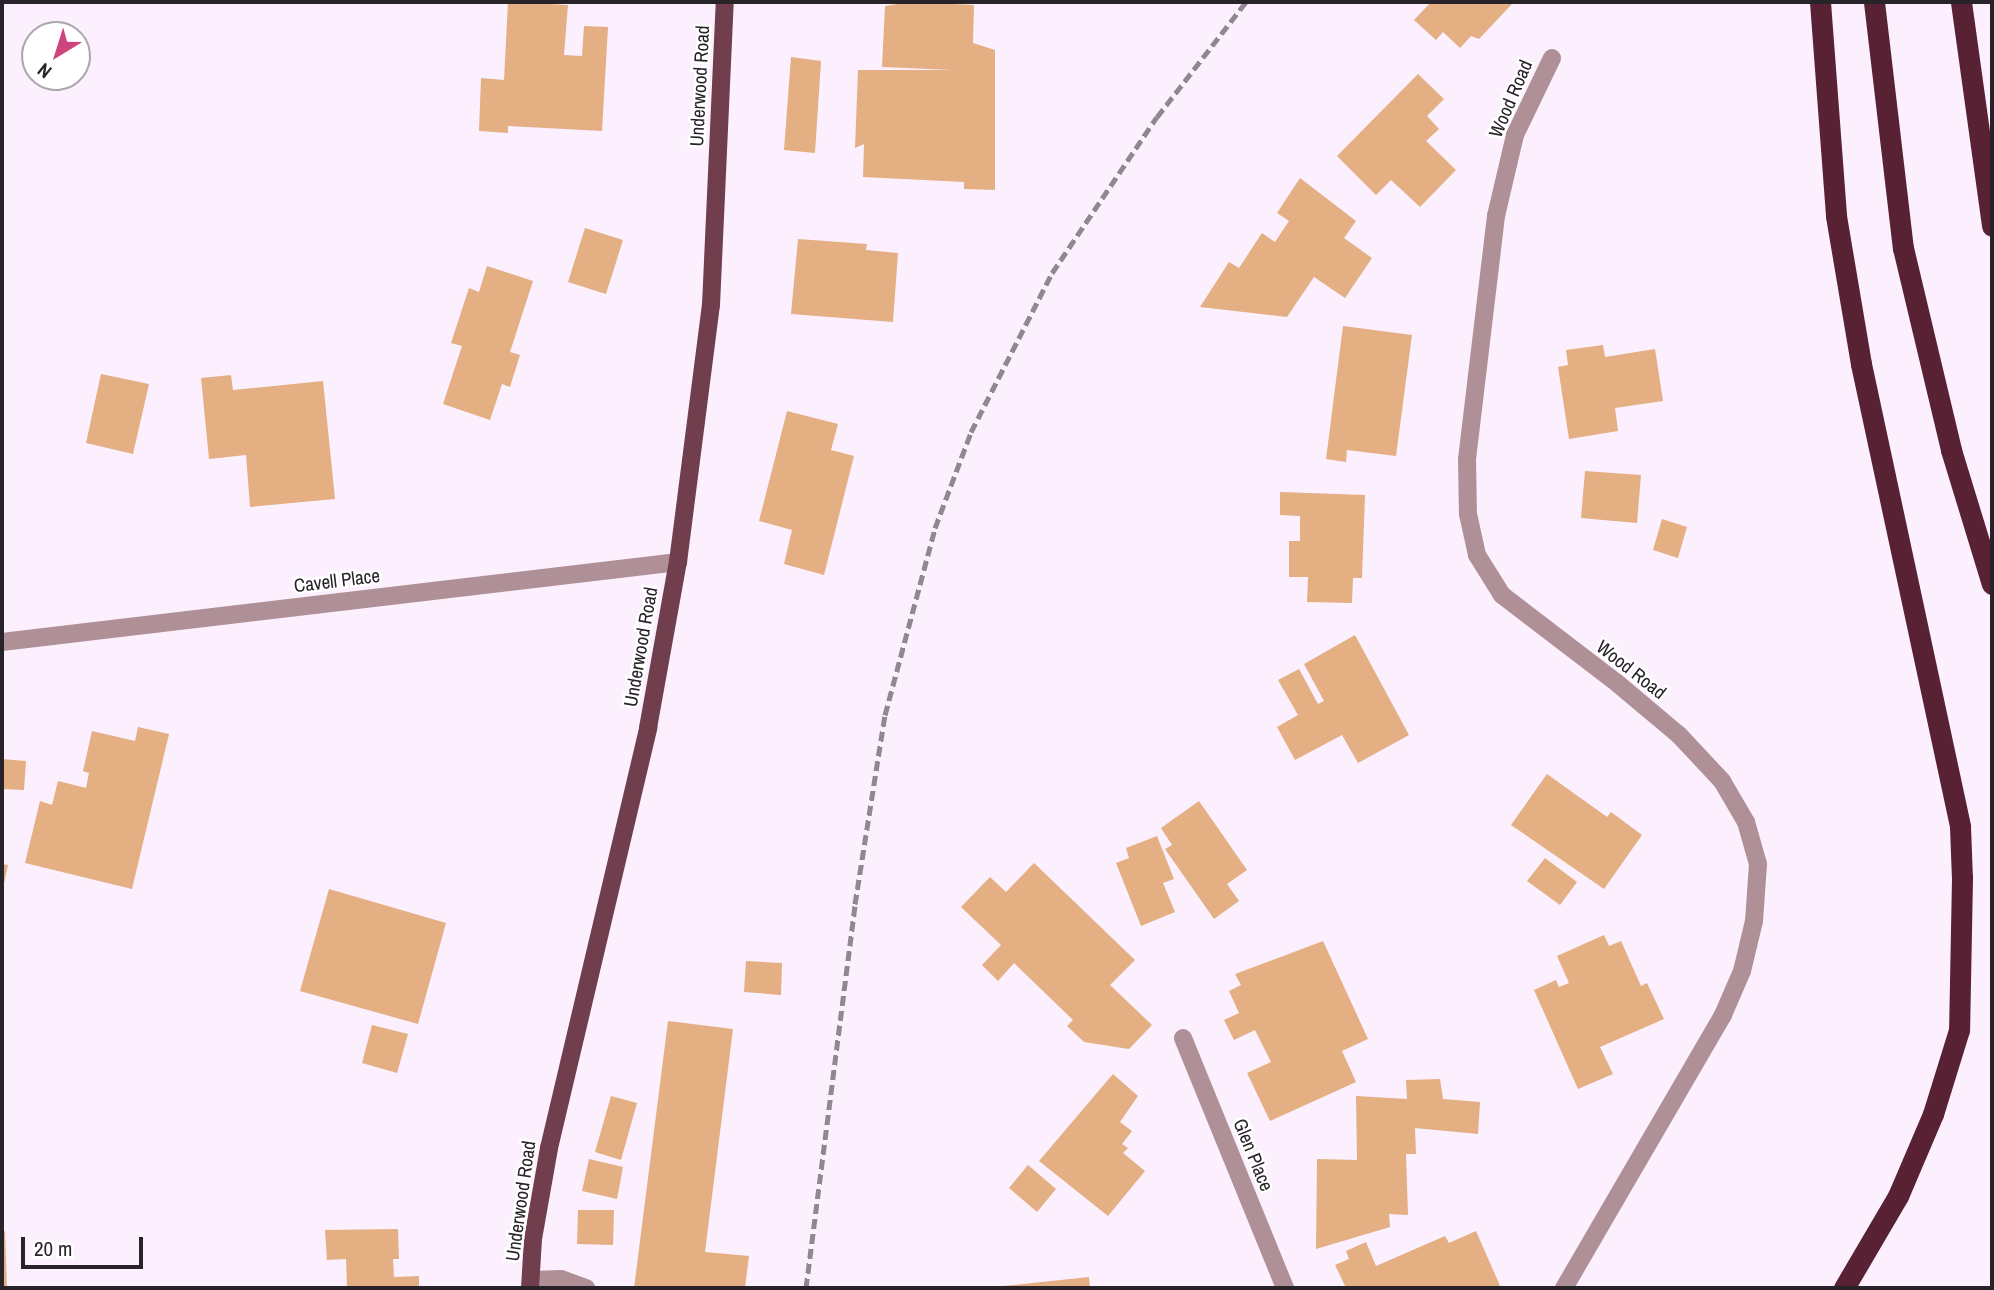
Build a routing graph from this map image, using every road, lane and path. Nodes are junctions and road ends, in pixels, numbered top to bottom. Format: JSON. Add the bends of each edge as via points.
{"nodes":[{"id":1,"x":1820,"y":2,"type":"edge"},
{"id":2,"x":1874,"y":2,"type":"edge"},
{"id":3,"x":1961,"y":2,"type":"edge"},
{"id":4,"x":727,"y":3,"type":"edge"},
{"id":5,"x":1552,"y":58,"type":"dead end"},
{"id":6,"x":1992,"y":226,"type":"edge"},
{"id":7,"x":678,"y":562,"type":"junction"},
{"id":8,"x":1992,"y":584,"type":"edge"},
{"id":9,"x":2,"y":642,"type":"edge"},
{"id":10,"x":1183,"y":1038,"type":"dead end"},
{"id":11,"x":530,"y":1284,"type":"edge"},
{"id":12,"x":586,"y":1288,"type":"edge"},
{"id":13,"x":1285,"y":1288,"type":"edge"},
{"id":14,"x":1564,"y":1288,"type":"edge"},
{"id":15,"x":1844,"y":1288,"type":"edge"}],
"edges":[{"from":1,"to":15,"type":"highway","via":[[1836,216],[1861,364],[1957,814],[1962,878],[1959,1030],[1933,1114],[1898,1196]]},
{"from":2,"to":8,"type":"highway","via":[[1903,248],[1951,450]]},
{"from":3,"to":6,"type":"highway"},
{"from":4,"to":7,"type":"main road","name":"Underwood Road","via":[[711,305]]},
{"from":5,"to":14,"type":"street","name":"Wood Road","via":[[1515,135],[1496,216],[1467,459],[1468,513],[1477,555],[1502,595],[1617,682],[1679,735],[1722,781],[1746,822],[1758,864],[1754,921],[1742,971],[1723,1015]]},
{"from":7,"to":9,"type":"street","name":"Cavell Place"},
{"from":7,"to":11,"type":"main road","name":"Underwood Road","via":[[648,728],[549,1148]]},
{"from":10,"to":13,"type":"street","name":"Glen Place"},
{"from":11,"to":12,"type":"street","via":[[561,1279]]}]}
